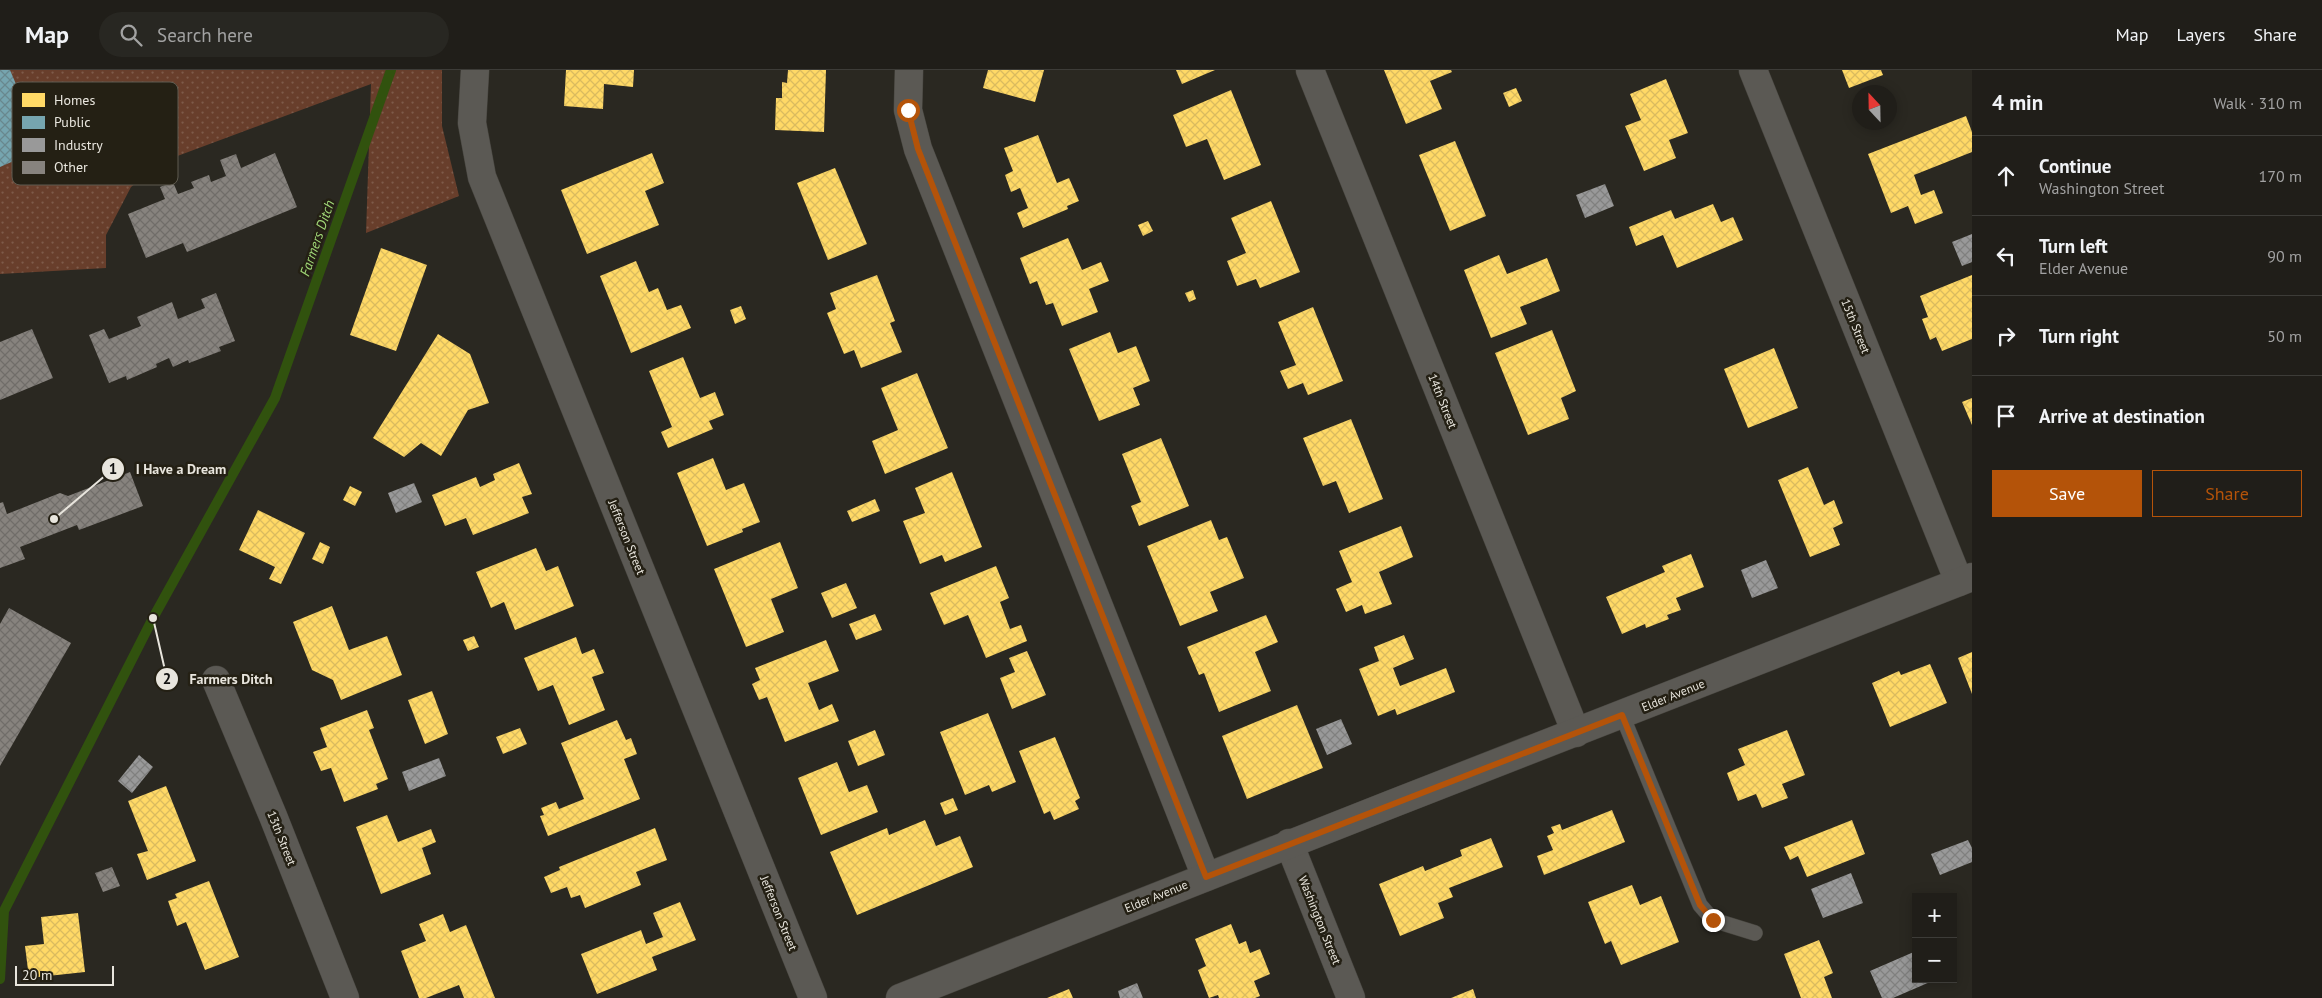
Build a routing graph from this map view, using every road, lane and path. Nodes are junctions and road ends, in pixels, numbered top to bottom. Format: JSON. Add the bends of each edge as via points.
{"nodes":[{"id":1,"x":475,"y":70,"type":"edge"},
{"id":2,"x":909,"y":70,"type":"edge"},
{"id":3,"x":1310,"y":70,"type":"edge"},
{"id":4,"x":1753,"y":70,"type":"edge"},
{"id":5,"x":1966,"y":579,"type":"edge"},
{"id":6,"x":216,"y":680,"type":"dead end"},
{"id":7,"x":1622,"y":715,"type":"junction"},
{"id":8,"x":1576,"y":733,"type":"junction"},
{"id":9,"x":1289,"y":843,"type":"junction"},
{"id":10,"x":1206,"y":877,"type":"junction"},
{"id":11,"x":1755,"y":933,"type":"dead end"},
{"id":12,"x":345,"y":998,"type":"edge"},
{"id":13,"x":813,"y":998,"type":"edge"},
{"id":14,"x":900,"y":998,"type":"edge"},
{"id":15,"x":1351,"y":998,"type":"edge"}],
"edges":[{"from":1,"to":13,"type":"street","name":"Jefferson Street","via":[[472,123],[482,177]]},
{"from":2,"to":10,"type":"street","via":[[908,110],[918,149]]},
{"from":3,"to":8,"type":"street","name":"14th Street"},
{"from":4,"to":5,"type":"street","name":"15th Street"},
{"from":5,"to":7,"type":"street","name":"Elder Avenue"},
{"from":6,"to":12,"type":"street","name":"13th Street"},
{"from":7,"to":8,"type":"street","name":"Elder Avenue"},
{"from":7,"to":11,"type":"lane","via":[[1700,905],[1713,920]]},
{"from":8,"to":9,"type":"street","name":"Elder Avenue"},
{"from":9,"to":10,"type":"street","name":"Elder Avenue"},
{"from":9,"to":15,"type":"street","name":"Washington Street"},
{"from":10,"to":14,"type":"street","name":"Elder Avenue"}]}
